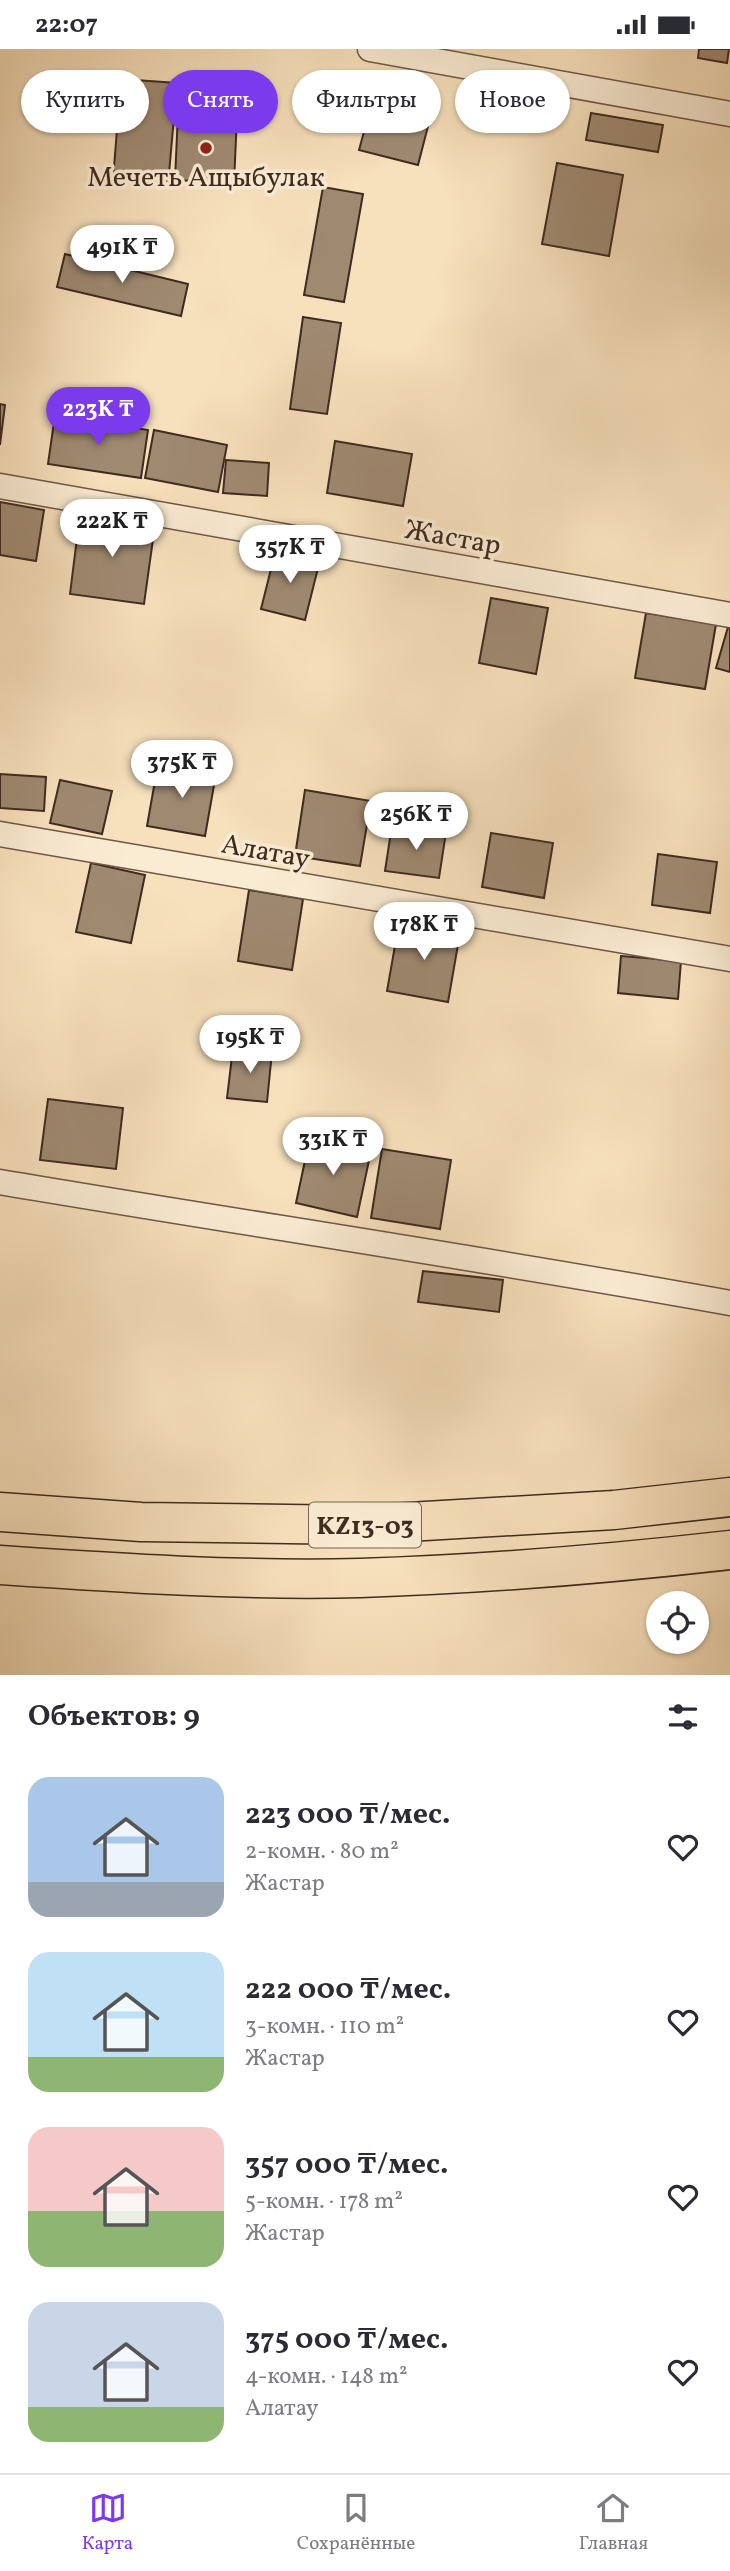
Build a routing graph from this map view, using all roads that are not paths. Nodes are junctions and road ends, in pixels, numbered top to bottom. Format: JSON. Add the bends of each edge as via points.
{"nodes":[{"id":1,"x":370,"y":49,"type":"edge"},
{"id":2,"x":730,"y":114,"type":"edge"},
{"id":3,"x":0,"y":486,"type":"edge"},
{"id":4,"x":730,"y":615,"type":"edge"},
{"id":5,"x":0,"y":834,"type":"edge"},
{"id":6,"x":730,"y":959,"type":"edge"},
{"id":7,"x":0,"y":1182,"type":"edge"},
{"id":8,"x":730,"y":1303,"type":"edge"},
{"id":9,"x":730,"y":1497,"type":"edge"},
{"id":10,"x":0,"y":1512,"type":"edge"},
{"id":11,"x":730,"y":1550,"type":"edge"},
{"id":12,"x":0,"y":1565,"type":"edge"}],
"edges":[{"from":1,"to":2,"type":"street"},
{"from":3,"to":4,"type":"street","name":"Жастар"},
{"from":5,"to":6,"type":"street","name":"Алатау"},
{"from":7,"to":8,"type":"street","via":[[368,1244],[462,1255]]},
{"from":9,"to":10,"type":"highway","number":"KZ13-03","via":[[614,1510],[357,1525],[141,1522]]},
{"from":11,"to":12,"type":"highway","number":"KZ13-03","via":[[618,1563],[359,1578],[139,1574]]}]}
